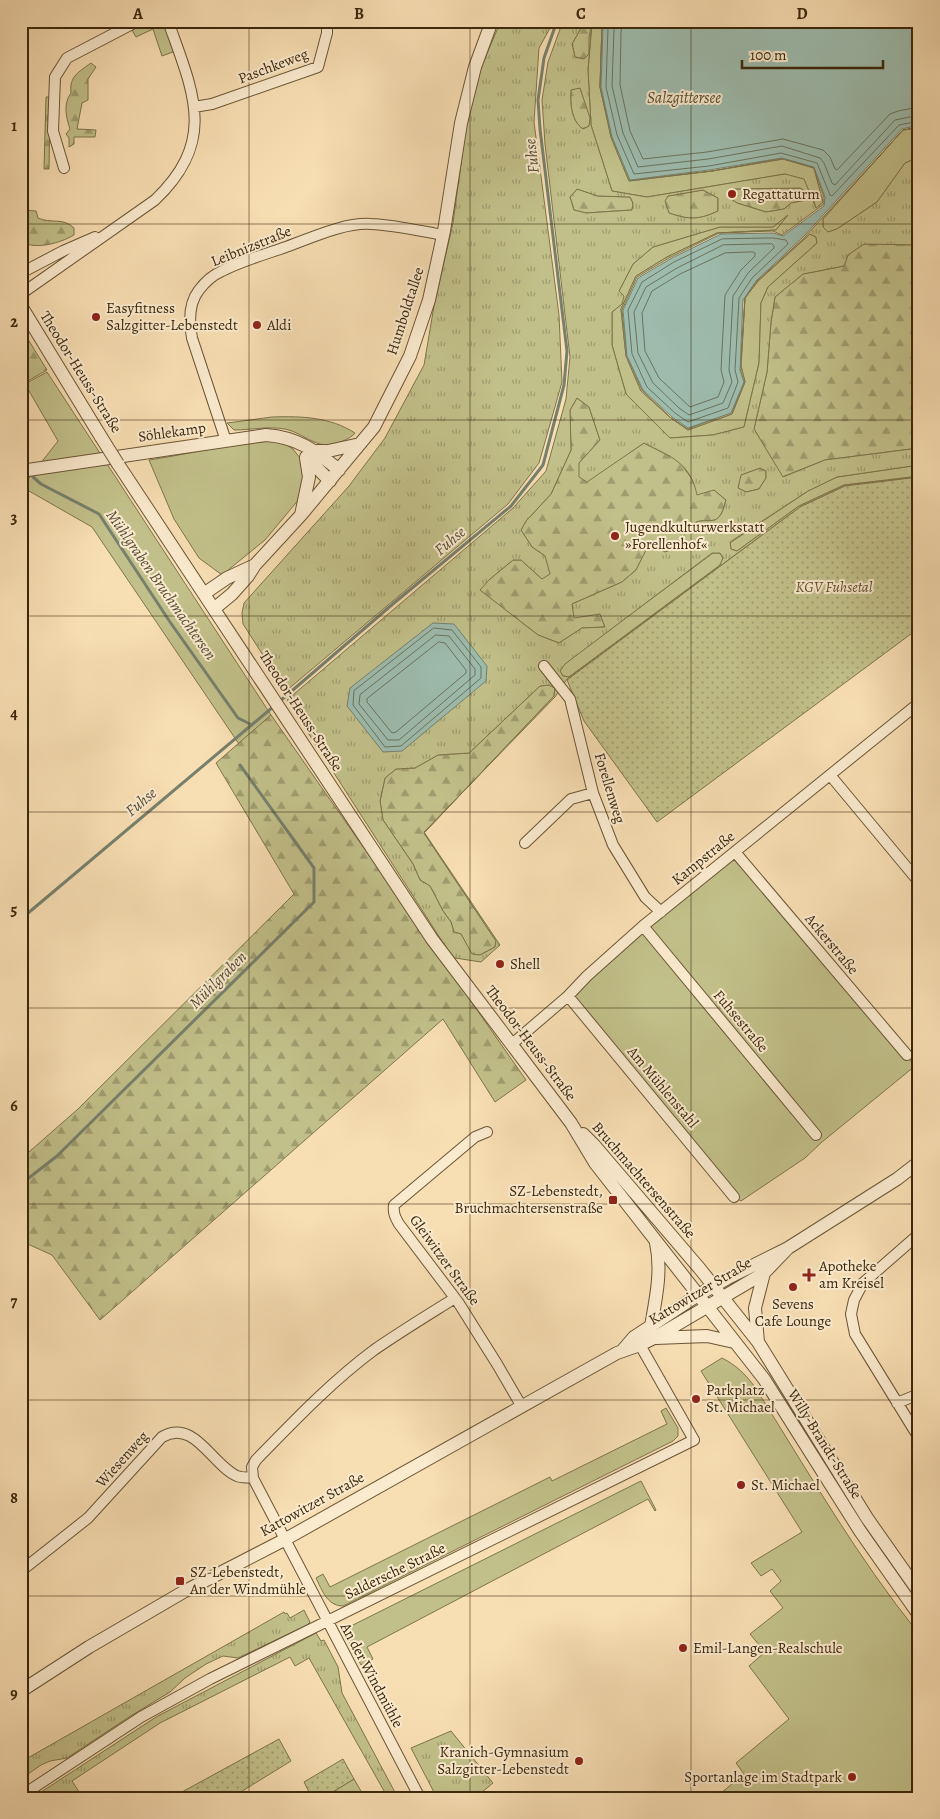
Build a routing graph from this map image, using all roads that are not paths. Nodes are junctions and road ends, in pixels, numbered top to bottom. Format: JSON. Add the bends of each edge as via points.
{"nodes":[{"id":1,"x":138,"y":21,"type":"edge"},
{"id":2,"x":168,"y":21,"type":"edge"},
{"id":3,"x":327,"y":21,"type":"edge"},
{"id":4,"x":492,"y":21,"type":"edge"},
{"id":5,"x":194,"y":107,"type":"junction"},
{"id":6,"x":64,"y":168,"type":"dead end"},
{"id":7,"x":109,"y":231,"type":"junction"},
{"id":8,"x":443,"y":235,"type":"junction"},
{"id":9,"x":21,"y":273,"type":"edge"},
{"id":10,"x":21,"y":294,"type":"edge"},
{"id":11,"x":21,"y":306,"type":"edge"},
{"id":12,"x":226,"y":440,"type":"junction"},
{"id":13,"x":360,"y":444,"type":"junction"},
{"id":14,"x":311,"y":455,"type":"junction"},
{"id":15,"x":339,"y":470,"type":"junction"},
{"id":16,"x":21,"y":471,"type":"edge"},
{"id":17,"x":330,"y":481,"type":"junction"},
{"id":18,"x":301,"y":515,"type":"junction"},
{"id":19,"x":255,"y":565,"type":"junction"},
{"id":20,"x":205,"y":593,"type":"junction"},
{"id":21,"x":214,"y":608,"type":"junction"},
{"id":22,"x":544,"y":666,"type":"dead end"},
{"id":23,"x":919,"y":703,"type":"edge"},
{"id":24,"x":830,"y":775,"type":"junction"},
{"id":25,"x":593,"y":793,"type":"junction"},
{"id":26,"x":525,"y":843,"type":"dead end"},
{"id":27,"x":735,"y":852,"type":"junction"},
{"id":28,"x":919,"y":882,"type":"edge"},
{"id":29,"x":661,"y":912,"type":"junction"},
{"id":30,"x":644,"y":926,"type":"junction"},
{"id":31,"x":568,"y":996,"type":"junction"},
{"id":32,"x":512,"y":1044,"type":"junction"},
{"id":33,"x":907,"y":1055,"type":"dead end"},
{"id":34,"x":571,"y":1122,"type":"junction"},
{"id":35,"x":487,"y":1132,"type":"dead end"},
{"id":36,"x":816,"y":1135,"type":"dead end"},
{"id":37,"x":919,"y":1162,"type":"edge"},
{"id":38,"x":734,"y":1197,"type":"dead end"},
{"id":39,"x":919,"y":1234,"type":"edge"},
{"id":40,"x":655,"y":1240,"type":"junction"},
{"id":41,"x":788,"y":1248,"type":"junction"},
{"id":42,"x":764,"y":1273,"type":"junction"},
{"id":43,"x":712,"y":1287,"type":"junction"},
{"id":44,"x":698,"y":1295,"type":"junction"},
{"id":45,"x":455,"y":1298,"type":"junction"},
{"id":46,"x":722,"y":1298,"type":"junction"},
{"id":47,"x":707,"y":1307,"type":"junction"},
{"id":48,"x":652,"y":1332,"type":"junction"},
{"id":49,"x":734,"y":1342,"type":"junction"},
{"id":50,"x":758,"y":1342,"type":"junction"},
{"id":51,"x":640,"y":1345,"type":"junction"},
{"id":52,"x":622,"y":1351,"type":"junction"},
{"id":53,"x":919,"y":1394,"type":"edge"},
{"id":54,"x":897,"y":1403,"type":"junction"},
{"id":55,"x":522,"y":1407,"type":"junction"},
{"id":56,"x":919,"y":1438,"type":"edge"},
{"id":57,"x":253,"y":1478,"type":"junction"},
{"id":58,"x":284,"y":1540,"type":"junction"},
{"id":59,"x":21,"y":1571,"type":"edge"},
{"id":60,"x":919,"y":1592,"type":"edge"},
{"id":61,"x":919,"y":1614,"type":"edge"},
{"id":62,"x":327,"y":1622,"type":"junction"},
{"id":63,"x":21,"y":1691,"type":"edge"},
{"id":64,"x":21,"y":1796,"type":"edge"},
{"id":65,"x":420,"y":1798,"type":"edge"}],
"edges":[{"from":1,"to":6,"type":"street","via":[[67,58],[55,77],[53,130]]},
{"from":2,"to":5,"type":"street"},
{"from":3,"to":5,"type":"street","name":"Paschkeweg","via":[[318,67],[216,103]]},
{"from":4,"to":8,"type":"street","name":"Humboldtallee","via":[[475,67],[461,123]]},
{"from":5,"to":7,"type":"street","via":[[195,129],[183,167],[155,200]]},
{"from":7,"to":9,"type":"street"},
{"from":7,"to":10,"type":"street"},
{"from":8,"to":12,"type":"street","name":"Leibnizstraße","via":[[371,224],[351,226],[221,271],[207,281],[193,300],[189,325]]},
{"from":8,"to":13,"type":"street","name":"Humboldtallee","via":[[429,300],[410,356],[374,427]]},
{"from":11,"to":20,"type":"street","name":"Theodor-Heuss-Straße","bridge":true,"via":[[118,464]]},
{"from":12,"to":14,"type":"street","name":"Söhlekamp","via":[[282,436],[297,442]]},
{"from":12,"to":16,"type":"street","name":"Söhlekamp"},
{"from":13,"to":14,"type":"street"},
{"from":13,"to":15,"type":"street","name":"Humboldtallee"},
{"from":14,"to":15,"type":"street","name":"Söhlekamp"},
{"from":14,"to":17,"type":"street"},
{"from":14,"to":18,"type":"street"},
{"from":15,"to":17,"type":"street","name":"Humboldtallee"},
{"from":17,"to":18,"type":"street","name":"Humboldtallee"},
{"from":18,"to":19,"type":"street","name":"Humboldtallee"},
{"from":19,"to":20,"type":"street","name":"Humboldtallee"},
{"from":19,"to":21,"type":"street","name":"Humboldtallee","via":[[232,594]]},
{"from":20,"to":21,"type":"street","name":"Theodor-Heuss-Straße"},
{"from":21,"to":32,"type":"street","name":"Theodor-Heuss-Straße","via":[[432,939]]},
{"from":22,"to":25,"type":"street","name":"Forellenweg","via":[[570,699]]},
{"from":23,"to":24,"type":"street","name":"Kampstraße"},
{"from":24,"to":27,"type":"street","name":"Kampstraße"},
{"from":24,"to":28,"type":"street"},
{"from":25,"to":26,"type":"street","via":[[571,799]]},
{"from":25,"to":29,"type":"street","name":"Forellenweg","via":[[613,845],[645,897]]},
{"from":27,"to":29,"type":"street","name":"Kampstraße"},
{"from":27,"to":33,"type":"street","name":"Ackerstraße"},
{"from":29,"to":30,"type":"street","name":"Kampstraße"},
{"from":30,"to":31,"type":"street","name":"Kampstraße"},
{"from":30,"to":36,"type":"street","name":"Fuhsestraße"},
{"from":31,"to":32,"type":"street","name":"Kampstraße"},
{"from":31,"to":38,"type":"street","name":"Am Mühlenstahl"},
{"from":32,"to":34,"type":"street","name":"Theodor-Heuss-Straße"},
{"from":34,"to":40,"type":"street","name":"Bruchmachtersenstraße","via":[[595,1163]]},
{"from":34,"to":43,"type":"street","name":"Bruchmachtersenstraße","via":[[700,1269]]},
{"from":35,"to":45,"type":"street","name":"Gleiwitzer Straße","via":[[475,1136],[394,1205],[393,1210],[399,1224]]},
{"from":37,"to":41,"type":"street","name":"Kattowitzer Straße"},
{"from":39,"to":54,"type":"street","via":[[863,1283],[851,1314],[855,1334]]},
{"from":40,"to":44,"type":"street","name":"Bruchmachtersenstraße"},
{"from":40,"to":48,"type":"street","via":[[658,1280]]},
{"from":41,"to":42,"type":"street","name":"Kattowitzer Straße"},
{"from":41,"to":43,"type":"street","name":"Kattowitzer Straße"},
{"from":42,"to":46,"type":"street","name":"Kattowitzer Straße"},
{"from":42,"to":50,"type":"street","via":[[755,1308]]},
{"from":43,"to":44,"type":"street","name":"Kattowitzer Straße"},
{"from":43,"to":46,"type":"street","name":"Willy-Brandt-Straße"},
{"from":44,"to":47,"type":"street","name":"Willy-Brandt-Straße"},
{"from":44,"to":48,"type":"street","name":"Kattowitzer Straße"},
{"from":45,"to":55,"type":"street","name":"Gleiwitzer Straße"},
{"from":45,"to":57,"type":"street","via":[[374,1350],[310,1404],[256,1460],[252,1467]]},
{"from":46,"to":47,"type":"street","name":"Kattowitzer Straße"},
{"from":46,"to":50,"type":"street","name":"Willy-Brandt-Straße"},
{"from":47,"to":48,"type":"street","name":"Kattowitzer Straße"},
{"from":47,"to":49,"type":"street","name":"Willy-Brandt-Straße"},
{"from":48,"to":49,"type":"street","via":[[707,1336]]},
{"from":48,"to":51,"type":"street","name":"Kattowitzer Straße"},
{"from":48,"to":52,"type":"street","name":"Kattowitzer Straße","via":[[634,1336]]},
{"from":49,"to":61,"type":"street","name":"Willy-Brandt-Straße","via":[[764,1379],[860,1531]]},
{"from":50,"to":60,"type":"street","name":"Willy-Brandt-Straße","via":[[868,1518]]},
{"from":51,"to":52,"type":"street","name":"Kattowitzer Straße"},
{"from":51,"to":62,"type":"street","name":"Saldersche Straße","via":[[694,1440]]},
{"from":52,"to":55,"type":"street","name":"Kattowitzer Straße"},
{"from":53,"to":54,"type":"street"},
{"from":54,"to":56,"type":"street"},
{"from":55,"to":58,"type":"street","name":"Kattowitzer Straße"},
{"from":57,"to":58,"type":"street"},
{"from":57,"to":59,"type":"street","name":"Wiesenweg","via":[[239,1477],[228,1471],[194,1438],[184,1433],[169,1433],[88,1518]]},
{"from":58,"to":62,"type":"street","name":"An der Windmühle"},
{"from":58,"to":63,"type":"street","name":"Kattowitzer Straße","via":[[185,1591]]},
{"from":62,"to":64,"type":"street","name":"Saldersche Straße","via":[[141,1717]]},
{"from":62,"to":65,"type":"street","name":"An der Windmühle"}]}
